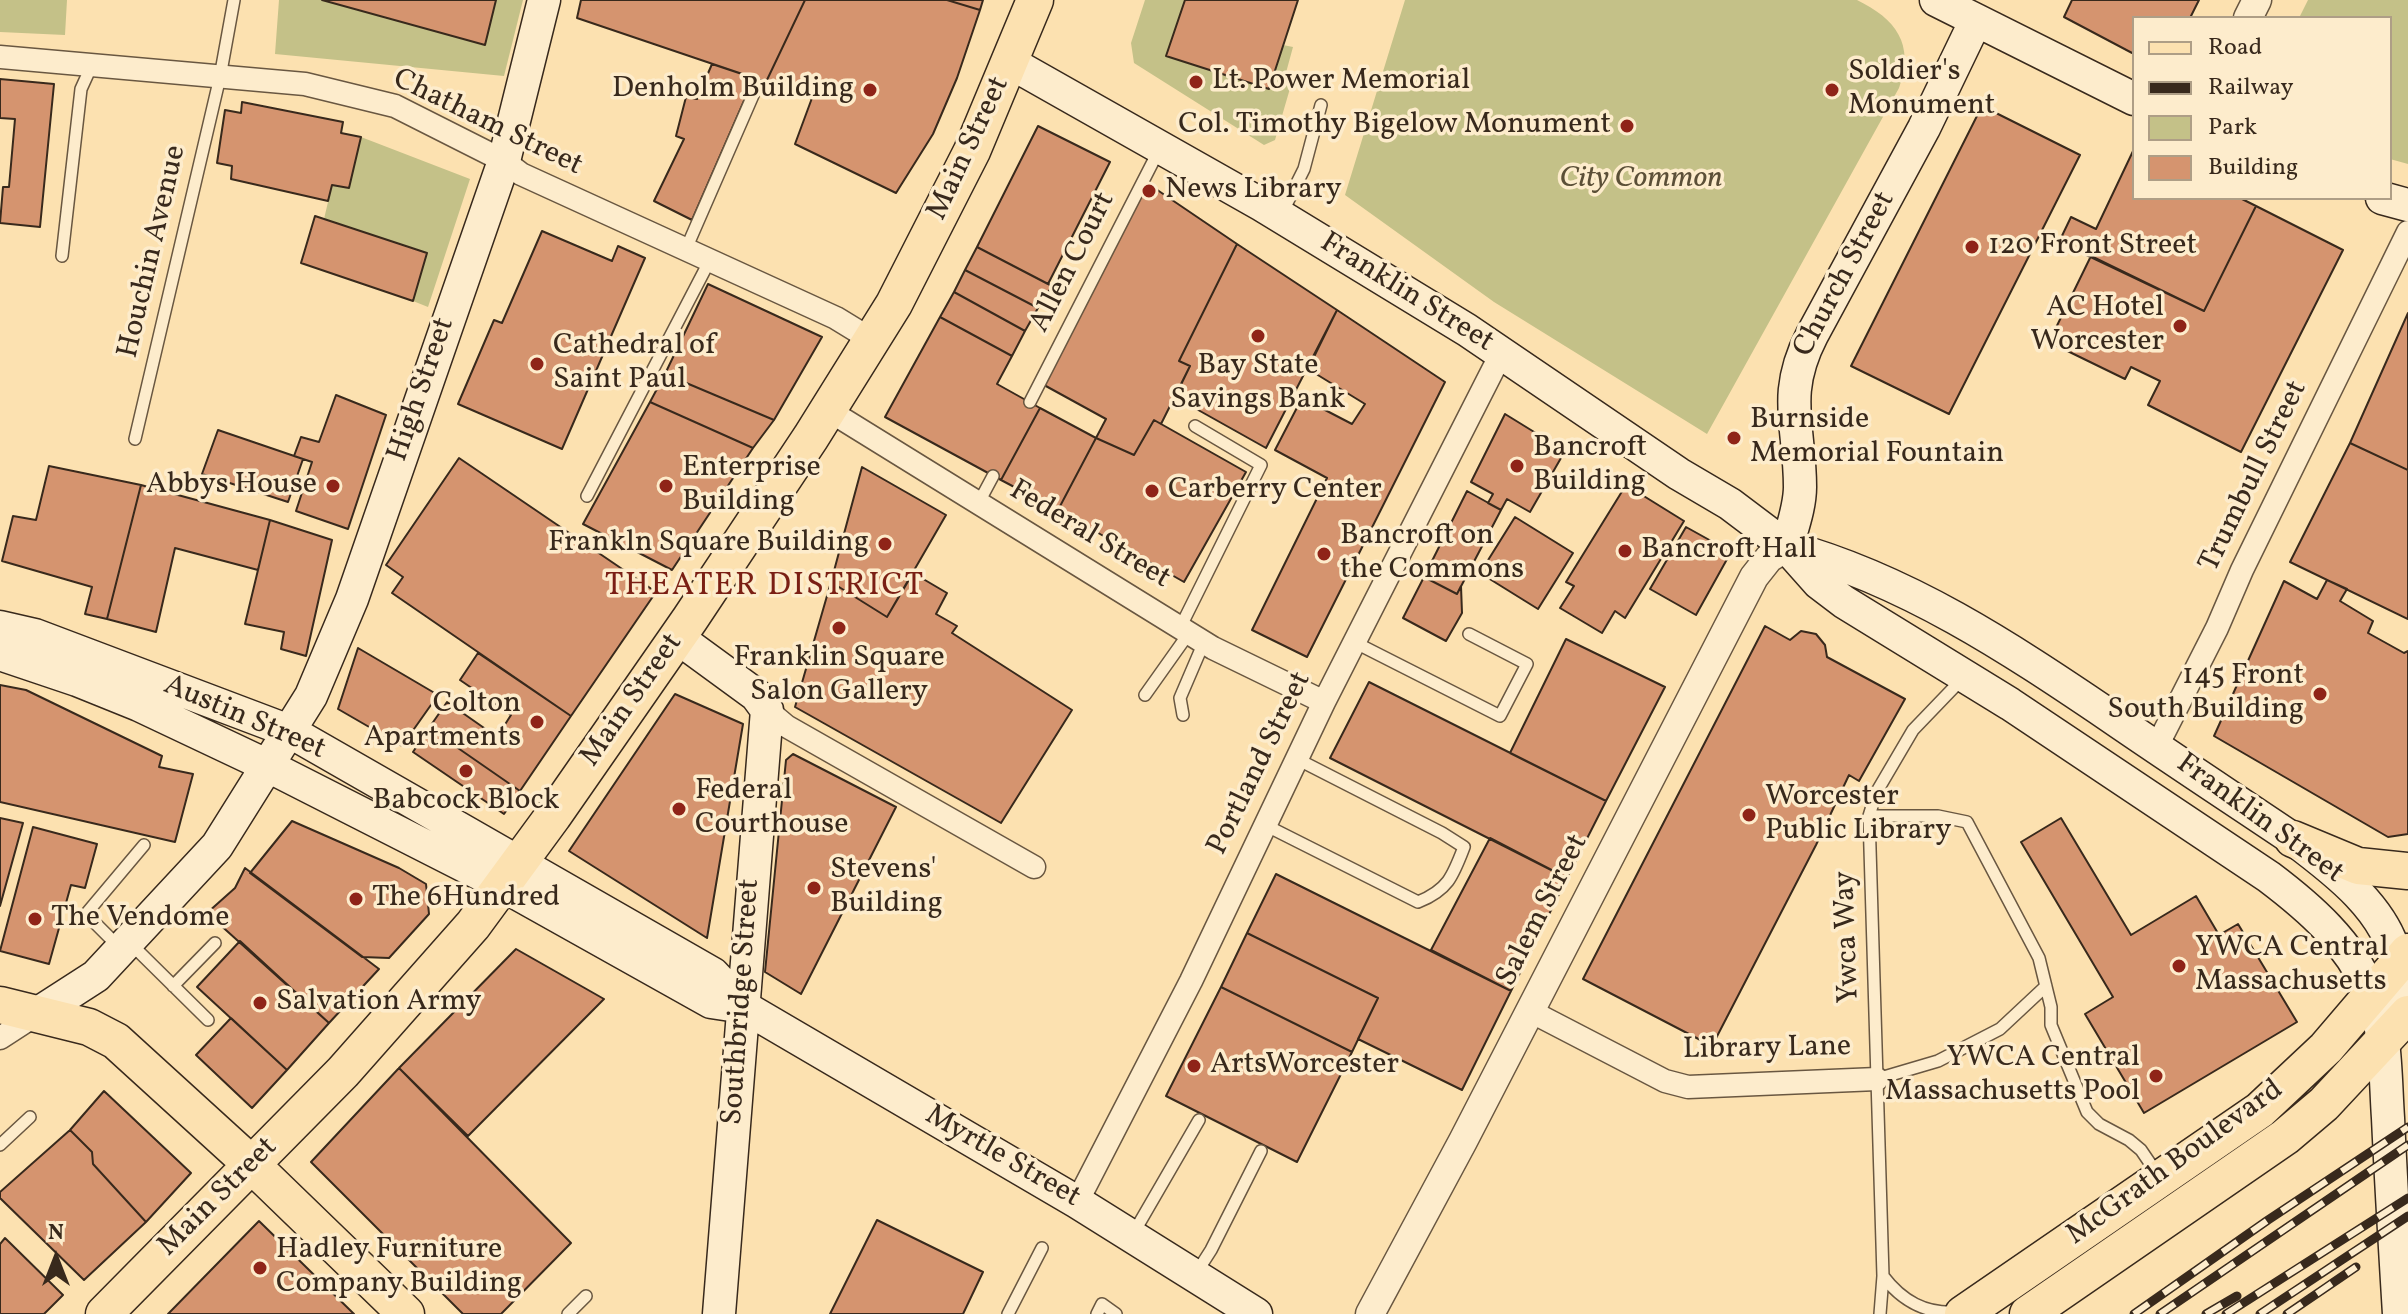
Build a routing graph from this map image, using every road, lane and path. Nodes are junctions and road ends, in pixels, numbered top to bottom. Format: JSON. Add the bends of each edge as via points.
{"nodes":[{"id":1,"x":234,"y":0,"type":"edge"},
{"id":2,"x":544,"y":0,"type":"edge"},
{"id":3,"x":1035,"y":0,"type":"edge"},
{"id":4,"x":1936,"y":0,"type":"edge"},
{"id":5,"x":1976,"y":20,"type":"junction"},
{"id":6,"x":0,"y":57,"type":"edge"},
{"id":7,"x":1011,"y":63,"type":"junction"},
{"id":8,"x":91,"y":67,"type":"junction"},
{"id":9,"x":220,"y":77,"type":"junction"},
{"id":10,"x":754,"y":93,"type":"dead end"},
{"id":11,"x":2132,"y":98,"type":"edge"},
{"id":12,"x":1321,"y":105,"type":"dead end"},
{"id":13,"x":1160,"y":147,"type":"junction"},
{"id":14,"x":504,"y":161,"type":"junction"},
{"id":15,"x":1281,"y":217,"type":"junction"},
{"id":16,"x":2408,"y":232,"type":"edge"},
{"id":17,"x":686,"y":249,"type":"junction"},
{"id":18,"x":62,"y":256,"type":"dead end"},
{"id":19,"x":710,"y":260,"type":"junction"},
{"id":20,"x":872,"y":340,"type":"junction"},
{"id":21,"x":1501,"y":354,"type":"junction"},
{"id":22,"x":1030,"y":402,"type":"dead end"},
{"id":23,"x":828,"y":410,"type":"junction"},
{"id":24,"x":1195,"y":426,"type":"dead end"},
{"id":25,"x":135,"y":439,"type":"dead end"},
{"id":26,"x":993,"y":476,"type":"dead end"},
{"id":27,"x":587,"y":496,"type":"dead end"},
{"id":28,"x":978,"y":504,"type":"junction"},
{"id":29,"x":1787,"y":547,"type":"junction"},
{"id":30,"x":0,"y":627,"type":"edge"},
{"id":31,"x":1191,"y":634,"type":"junction"},
{"id":32,"x":1469,"y":634,"type":"dead end"},
{"id":33,"x":678,"y":638,"type":"junction"},
{"id":34,"x":1354,"y":642,"type":"junction"},
{"id":35,"x":0,"y":654,"type":"edge"},
{"id":36,"x":1965,"y":676,"type":"junction"},
{"id":37,"x":1145,"y":695,"type":"dead end"},
{"id":38,"x":1324,"y":702,"type":"junction"},
{"id":39,"x":767,"y":710,"type":"junction"},
{"id":40,"x":1183,"y":715,"type":"dead end"},
{"id":41,"x":289,"y":731,"type":"junction"},
{"id":42,"x":2156,"y":748,"type":"junction"},
{"id":43,"x":1297,"y":759,"type":"junction"},
{"id":44,"x":268,"y":766,"type":"junction"},
{"id":45,"x":1869,"y":816,"type":"junction"},
{"id":46,"x":1265,"y":825,"type":"junction"},
{"id":47,"x":2293,"y":839,"type":"junction"},
{"id":48,"x":144,"y":845,"type":"dead end"},
{"id":49,"x":1034,"y":867,"type":"dead end"},
{"id":50,"x":2408,"y":871,"type":"edge"},
{"id":51,"x":510,"y":874,"type":"junction"},
{"id":52,"x":215,"y":943,"type":"dead end"},
{"id":53,"x":125,"y":945,"type":"junction"},
{"id":54,"x":2403,"y":958,"type":"edge"},
{"id":55,"x":173,"y":986,"type":"junction"},
{"id":56,"x":2046,"y":986,"type":"junction"},
{"id":57,"x":2372,"y":994,"type":"junction"},
{"id":58,"x":0,"y":1005,"type":"edge"},
{"id":59,"x":744,"y":1007,"type":"junction"},
{"id":60,"x":1530,"y":1011,"type":"junction"},
{"id":61,"x":37,"y":1014,"type":"junction"},
{"id":62,"x":2408,"y":1014,"type":"edge"},
{"id":63,"x":208,"y":1020,"type":"dead end"},
{"id":64,"x":0,"y":1038,"type":"edge"},
{"id":65,"x":2384,"y":1041,"type":"junction"},
{"id":66,"x":1877,"y":1079,"type":"junction"},
{"id":67,"x":30,"y":1117,"type":"dead end"},
{"id":68,"x":1199,"y":1120,"type":"dead end"},
{"id":69,"x":0,"y":1145,"type":"edge"},
{"id":70,"x":1261,"y":1151,"type":"dead end"},
{"id":71,"x":251,"y":1164,"type":"junction"},
{"id":72,"x":2160,"y":1179,"type":"junction"},
{"id":73,"x":1077,"y":1202,"type":"junction"},
{"id":74,"x":1132,"y":1236,"type":"junction"},
{"id":75,"x":1042,"y":1248,"type":"dead end"},
{"id":76,"x":2402,"y":1260,"type":"edge"},
{"id":77,"x":1195,"y":1276,"type":"junction"},
{"id":78,"x":1883,"y":1276,"type":"junction"},
{"id":79,"x":586,"y":1296,"type":"dead end"},
{"id":80,"x":1966,"y":1312,"type":"edge"},
{"id":81,"x":104,"y":1314,"type":"edge"},
{"id":82,"x":406,"y":1314,"type":"edge"},
{"id":83,"x":568,"y":1314,"type":"edge"},
{"id":84,"x":719,"y":1314,"type":"edge"},
{"id":85,"x":1008,"y":1314,"type":"edge"},
{"id":86,"x":1097,"y":1314,"type":"edge"},
{"id":87,"x":1116,"y":1314,"type":"edge"},
{"id":88,"x":1256,"y":1314,"type":"edge"},
{"id":89,"x":1370,"y":1314,"type":"edge"},
{"id":90,"x":1880,"y":1314,"type":"edge"},
{"id":91,"x":2028,"y":1314,"type":"edge"},
{"id":92,"x":2399,"y":1314,"type":"edge"}],
"edges":[{"from":1,"to":9,"type":"lane","name":"Houchin Avenue"},
{"from":2,"to":14,"type":"main road","name":"High Street"},
{"from":3,"to":7,"type":"main road","name":"Main Street"},
{"from":4,"to":5,"type":"main road"},
{"from":5,"to":11,"type":"main road"},
{"from":5,"to":29,"type":"main road","name":"Church Street","via":[[1797,367],[1793,404],[1799,501]]},
{"from":6,"to":8,"type":"street","name":"Chatham Street"},
{"from":7,"to":13,"type":"main road","name":"Franklin Street"},
{"from":7,"to":20,"type":"main road","name":"Main Street","via":[[965,165]]},
{"from":8,"to":9,"type":"street","name":"Chatham Street"},
{"from":8,"to":18,"type":"lane","via":[[81,89]]},
{"from":9,"to":14,"type":"street","name":"Chatham Street","via":[[305,84],[395,106]]},
{"from":9,"to":25,"type":"lane","name":"Houchin Avenue"},
{"from":10,"to":17,"type":"lane"},
{"from":12,"to":15,"type":"lane","via":[[1304,169]]},
{"from":13,"to":15,"type":"main road","name":"Franklin Street"},
{"from":13,"to":22,"type":"lane","name":"Allen Court"},
{"from":14,"to":17,"type":"street","name":"Chatham Street","via":[[521,174]]},
{"from":14,"to":41,"type":"main road","name":"High Street","via":[[352,599],[311,696]]},
{"from":15,"to":21,"type":"main road","name":"Franklin Street"},
{"from":16,"to":42,"type":"street","name":"Trumbull Street"},
{"from":17,"to":19,"type":"street","name":"Chatham Street"},
{"from":19,"to":20,"type":"street","name":"Chatham Street"},
{"from":19,"to":27,"type":"lane"},
{"from":20,"to":23,"type":"main road","name":"Main Street"},
{"from":21,"to":29,"type":"main road","name":"Franklin Street"},
{"from":21,"to":34,"type":"street","name":"Portland Street"},
{"from":23,"to":28,"type":"street","name":"Federal Street"},
{"from":23,"to":33,"type":"main road","name":"Main Street"},
{"from":24,"to":31,"type":"lane","via":[[1261,465]]},
{"from":26,"to":28,"type":"lane"},
{"from":28,"to":31,"type":"street","name":"Federal Street"},
{"from":29,"to":36,"type":"main road","name":"Franklin Street","via":[[1844,602]]},
{"from":29,"to":42,"type":"main road","name":"Franklin Street","via":[[1868,573],[1969,625]]},
{"from":29,"to":60,"type":"street","name":"Salem Street","via":[[1754,577]]},
{"from":30,"to":41,"type":"main road","name":"Austin Street","via":[[35,635]]},
{"from":31,"to":37,"type":"lane"},
{"from":31,"to":38,"type":"street","name":"Federal Street"},
{"from":31,"to":40,"type":"lane","via":[[1180,698]]},
{"from":32,"to":34,"type":"lane","via":[[1527,664],[1500,716]]},
{"from":33,"to":39,"type":"main road","via":[[756,695]]},
{"from":33,"to":51,"type":"main road","name":"Main Street"},
{"from":34,"to":38,"type":"street","name":"Portland Street"},
{"from":35,"to":44,"type":"main road","name":"Austin Street","via":[[139,705]]},
{"from":36,"to":45,"type":"lane","name":"Ywca Way","via":[[1913,730],[1876,793]]},
{"from":36,"to":57,"type":"main road","name":"Franklin Street","via":[[2303,903],[2347,952]]},
{"from":38,"to":43,"type":"street","name":"Portland Street"},
{"from":39,"to":49,"type":"street","via":[[786,726]]},
{"from":39,"to":59,"type":"main road","name":"Southbridge Street"},
{"from":41,"to":44,"type":"main road","name":"High Street"},
{"from":41,"to":51,"type":"main road","name":"Austin Street"},
{"from":42,"to":47,"type":"main road","name":"Franklin Street"},
{"from":43,"to":46,"type":"street","name":"Portland Street"},
{"from":43,"to":46,"type":"lane","via":[[1464,847],[1456,868],[1440,893],[1418,902]]},
{"from":44,"to":51,"type":"main road","name":"Austin Street"},
{"from":44,"to":53,"type":"main road","name":"High Street","via":[[217,846]]},
{"from":45,"to":56,"type":"lane","via":[[1938,816],[1967,822],[2039,958]]},
{"from":45,"to":66,"type":"lane","name":"Ywca Way"},
{"from":46,"to":73,"type":"street","name":"Portland Street"},
{"from":47,"to":50,"type":"main road","via":[[2358,866]]},
{"from":47,"to":54,"type":"main road","name":"Franklin Street","via":[[2355,890]]},
{"from":48,"to":53,"type":"lane","via":[[86,914]]},
{"from":51,"to":59,"type":"main road","name":"Myrtle Street","via":[[711,1002]]},
{"from":51,"to":71,"type":"main road","name":"Main Street","via":[[473,925],[343,1072]]},
{"from":52,"to":55,"type":"lane"},
{"from":53,"to":55,"type":"lane"},
{"from":53,"to":61,"type":"main road","name":"High Street","via":[[96,976]]},
{"from":54,"to":57,"type":"main road","name":"McGrath Boulevard"},
{"from":54,"to":65,"type":"main road","name":"Franklin Street"},
{"from":55,"to":63,"type":"lane"},
{"from":56,"to":66,"type":"lane","via":[[2000,1029],[1938,1061]]},
{"from":56,"to":72,"type":"lane","via":[[2051,1025],[2087,1112],[2141,1150]]},
{"from":57,"to":65,"type":"main road","name":"Franklin Street"},
{"from":57,"to":72,"type":"main road","name":"McGrath Boulevard","via":[[2326,1048],[2260,1110]]},
{"from":58,"to":61,"type":"main road"},
{"from":59,"to":73,"type":"main road","name":"Myrtle Street"},
{"from":59,"to":84,"type":"main road","name":"Southbridge Street"},
{"from":60,"to":66,"type":"street","name":"Library Lane","via":[[1665,1081],[1688,1087]]},
{"from":60,"to":89,"type":"street","name":"Salem Street"},
{"from":61,"to":64,"type":"street"},
{"from":61,"to":71,"type":"main road","via":[[89,1027],[116,1041]]},
{"from":62,"to":65,"type":"main road","name":"McGrath Boulevard"},
{"from":65,"to":76,"type":"main road"},
{"from":65,"to":91,"type":"main road","name":"McGrath Boulevard","via":[[2285,1137]]},
{"from":66,"to":78,"type":"lane","name":"Ywca Way"},
{"from":67,"to":69,"type":"lane"},
{"from":68,"to":74,"type":"lane"},
{"from":70,"to":77,"type":"lane"},
{"from":71,"to":81,"type":"main road","name":"Main Street"},
{"from":71,"to":82,"type":"main road"},
{"from":72,"to":80,"type":"main road","name":"McGrath Boulevard"},
{"from":73,"to":74,"type":"main road","name":"Myrtle Street"},
{"from":74,"to":77,"type":"main road","name":"Myrtle Street"},
{"from":75,"to":85,"type":"lane"},
{"from":76,"to":92,"type":"main road"},
{"from":77,"to":88,"type":"main road","name":"Myrtle Street"},
{"from":78,"to":80,"type":"lane","via":[[1906,1300],[1930,1311]]},
{"from":78,"to":90,"type":"lane","name":"Ywca Way"},
{"from":79,"to":83,"type":"lane"},
{"from":86,"to":87,"type":"lane","via":[[1102,1304]]}]}
